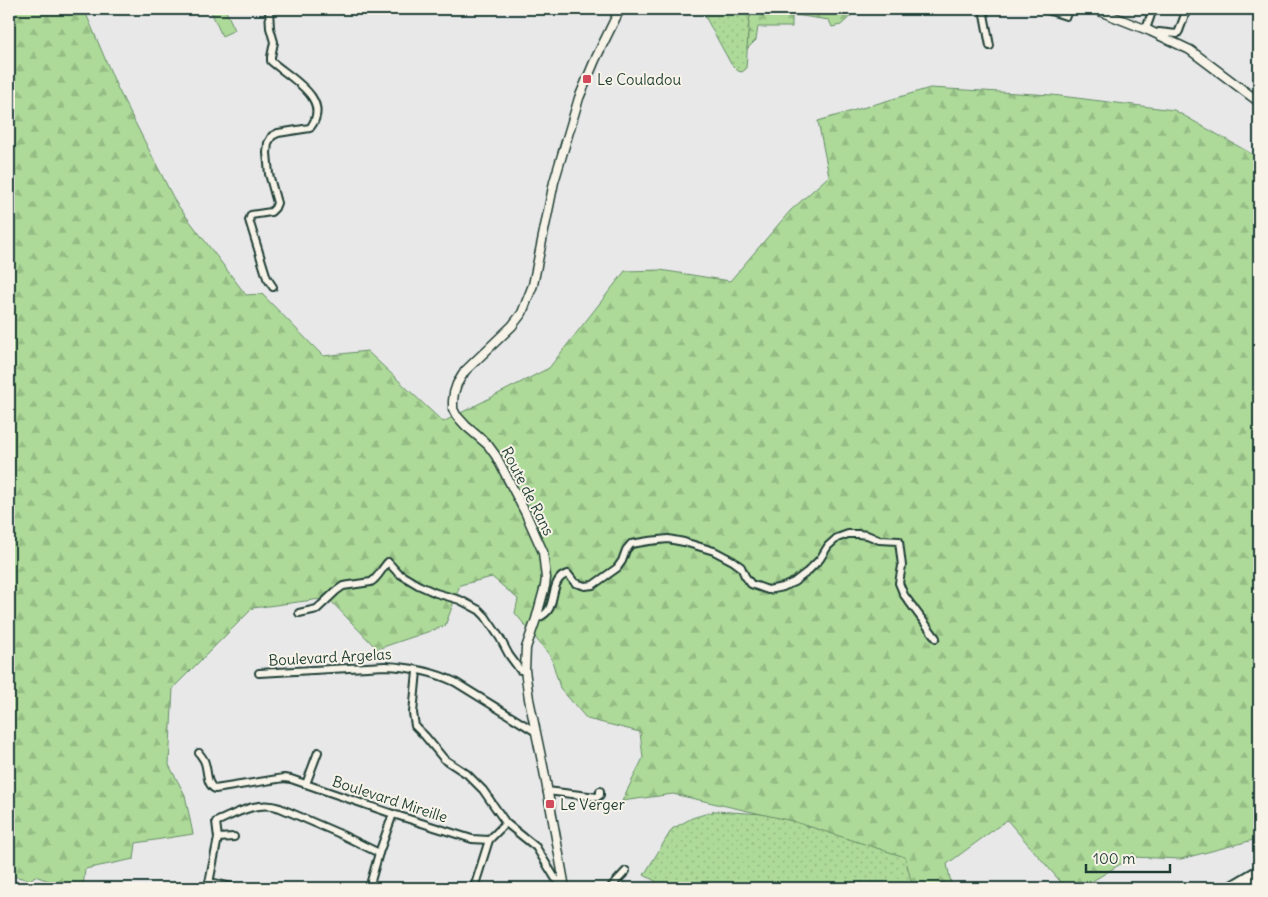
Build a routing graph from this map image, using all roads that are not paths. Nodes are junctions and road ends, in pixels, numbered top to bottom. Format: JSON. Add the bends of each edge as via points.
{"nodes":[{"id":1,"x":269,"y":9,"type":"edge"},
{"id":2,"x":620,"y":9,"type":"edge"},
{"id":3,"x":983,"y":9,"type":"edge"},
{"id":4,"x":1044,"y":9,"type":"edge"},
{"id":5,"x":1068,"y":9,"type":"edge"},
{"id":6,"x":1096,"y":9,"type":"edge"},
{"id":7,"x":1153,"y":9,"type":"edge"},
{"id":8,"x":1187,"y":9,"type":"edge"},
{"id":9,"x":1146,"y":29,"type":"junction"},
{"id":10,"x":1158,"y":34,"type":"junction"},
{"id":11,"x":990,"y":46,"type":"dead end"},
{"id":12,"x":1259,"y":102,"type":"edge"},
{"id":13,"x":273,"y":287,"type":"dead end"},
{"id":14,"x":300,"y":612,"type":"dead end"},
{"id":15,"x":536,"y":619,"type":"junction"},
{"id":16,"x":936,"y":638,"type":"dead end"},
{"id":17,"x":525,"y":670,"type":"junction"},
{"id":18,"x":417,"y":671,"type":"junction"},
{"id":19,"x":259,"y":673,"type":"dead end"},
{"id":20,"x":536,"y":732,"type":"junction"},
{"id":21,"x":318,"y":752,"type":"dead end"},
{"id":22,"x":199,"y":753,"type":"dead end"},
{"id":23,"x":306,"y":784,"type":"junction"},
{"id":24,"x":548,"y":791,"type":"junction"},
{"id":25,"x":600,"y":791,"type":"dead end"},
{"id":26,"x":393,"y":814,"type":"junction"},
{"id":27,"x":506,"y":823,"type":"junction"},
{"id":28,"x":234,"y":837,"type":"dead end"},
{"id":29,"x":218,"y":838,"type":"junction"},
{"id":30,"x":489,"y":840,"type":"junction"},
{"id":31,"x":379,"y":853,"type":"junction"},
{"id":32,"x":626,"y":871,"type":"dead end"},
{"id":33,"x":1259,"y":872,"type":"edge"},
{"id":34,"x":209,"y":885,"type":"edge"},
{"id":35,"x":236,"y":888,"type":"edge"},
{"id":36,"x":369,"y":888,"type":"edge"},
{"id":37,"x":474,"y":888,"type":"edge"},
{"id":38,"x":563,"y":888,"type":"edge"},
{"id":39,"x":610,"y":888,"type":"edge"},
{"id":40,"x":1232,"y":888,"type":"edge"}],
"edges":[{"from":1,"to":13,"type":"street","via":[[274,42],[272,62],[303,86],[317,110],[310,128],[278,133],[268,143],[269,174],[277,203],[271,212],[251,215],[249,224]]},
{"from":2,"to":15,"type":"street","name":"Route de Rans","via":[[579,98],[554,182],[533,285],[522,313],[465,371],[454,393],[456,416],[496,456],[543,552],[546,578]]},
{"from":3,"to":11,"type":"street"},
{"from":4,"to":5,"type":"street","via":[[1066,16]]},
{"from":6,"to":9,"type":"street"},
{"from":7,"to":9,"type":"street"},
{"from":8,"to":10,"type":"street","via":[[1177,34]]},
{"from":9,"to":10,"type":"street"},
{"from":10,"to":12,"type":"street","via":[[1190,50]]},
{"from":14,"to":17,"type":"street","via":[[317,609],[343,586],[371,582],[388,562],[398,573],[418,585],[479,610],[520,670]]},
{"from":15,"to":16,"type":"street","via":[[549,610],[559,578],[568,574],[579,584],[593,585],[617,568],[631,544],[668,539],[714,551],[741,567],[751,584],[768,590],[794,582],[820,559],[837,538],[858,534],[898,541],[902,566],[900,583],[904,595]]},
{"from":15,"to":17,"type":"street","name":"Route de Rans","via":[[526,648]]},
{"from":17,"to":20,"type":"street","name":"Route de Rans"},
{"from":18,"to":19,"type":"street","name":"Boulevard Argelas","via":[[385,666]]},
{"from":18,"to":20,"type":"street","name":"Boulevard Argelas","via":[[455,682]]},
{"from":18,"to":27,"type":"street","via":[[415,726],[444,758],[483,790]]},
{"from":20,"to":24,"type":"street","name":"Route de Rans"},
{"from":21,"to":23,"type":"street"},
{"from":22,"to":23,"type":"street","name":"Boulevard Mireille","via":[[205,763],[209,783],[215,789],[284,778]]},
{"from":23,"to":26,"type":"street","name":"Boulevard Mireille"},
{"from":24,"to":25,"type":"street","via":[[597,797]]},
{"from":24,"to":38,"type":"street","name":"Route de Rans"},
{"from":26,"to":30,"type":"street","name":"Boulevard Mireille","via":[[472,839]]},
{"from":26,"to":31,"type":"street"},
{"from":27,"to":30,"type":"street"},
{"from":27,"to":38,"type":"street","via":[[536,847]]},
{"from":28,"to":29,"type":"street"},
{"from":29,"to":31,"type":"street","via":[[216,822],[251,806],[274,806]]},
{"from":29,"to":34,"type":"street"},
{"from":30,"to":37,"type":"street"},
{"from":31,"to":36,"type":"street"},
{"from":32,"to":39,"type":"street"},
{"from":33,"to":40,"type":"highway"},
{"from":34,"to":35,"type":"street"}]}
